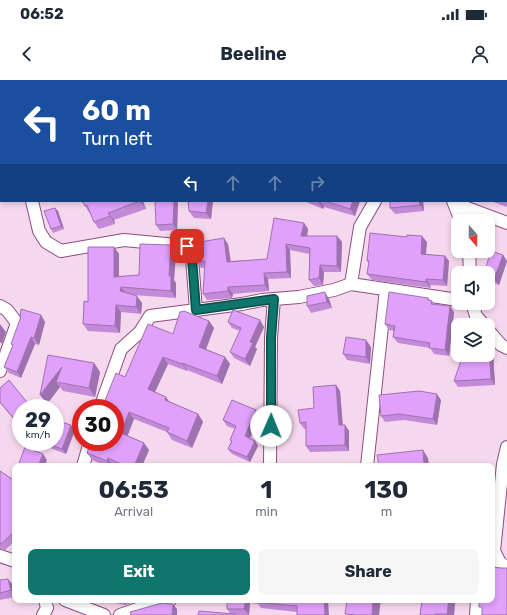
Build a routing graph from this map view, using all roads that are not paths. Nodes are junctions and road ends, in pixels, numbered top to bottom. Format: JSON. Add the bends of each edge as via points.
{"nodes":[{"id":1,"x":32,"y":202,"type":"edge"},
{"id":2,"x":374,"y":202,"type":"edge"},
{"id":3,"x":454,"y":202,"type":"edge"},
{"id":4,"x":458,"y":214,"type":"edge"},
{"id":5,"x":507,"y":224,"type":"edge"},
{"id":6,"x":351,"y":284,"type":"junction"},
{"id":7,"x":386,"y":289,"type":"junction"},
{"id":8,"x":274,"y":299,"type":"junction"},
{"id":9,"x":451,"y":299,"type":"edge"},
{"id":10,"x":0,"y":306,"type":"edge"},
{"id":11,"x":196,"y":310,"type":"junction"},
{"id":12,"x":495,"y":338,"type":"edge"},
{"id":13,"x":507,"y":348,"type":"edge"},
{"id":14,"x":0,"y":371,"type":"edge"},
{"id":15,"x":103,"y":399,"type":"edge"},
{"id":16,"x":507,"y":447,"type":"edge"},
{"id":17,"x":87,"y":451,"type":"edge"},
{"id":18,"x":84,"y":463,"type":"edge"},
{"id":19,"x":270,"y":463,"type":"edge"},
{"id":20,"x":367,"y":463,"type":"edge"},
{"id":21,"x":495,"y":541,"type":"edge"},
{"id":22,"x":495,"y":553,"type":"edge"},
{"id":23,"x":0,"y":556,"type":"edge"},
{"id":24,"x":12,"y":559,"type":"edge"},
{"id":25,"x":495,"y":566,"type":"edge"},
{"id":26,"x":507,"y":567,"type":"edge"},
{"id":27,"x":46,"y":603,"type":"edge"},
{"id":28,"x":73,"y":603,"type":"edge"},
{"id":29,"x":156,"y":603,"type":"edge"},
{"id":30,"x":477,"y":603,"type":"edge"},
{"id":31,"x":43,"y":615,"type":"edge"},
{"id":32,"x":104,"y":615,"type":"edge"},
{"id":33,"x":120,"y":615,"type":"edge"},
{"id":34,"x":476,"y":615,"type":"edge"}],
"edges":[{"from":1,"to":11,"type":"street","via":[[39,232],[46,242],[61,251],[124,240],[187,246],[192,258]]},
{"from":2,"to":6,"type":"street","via":[[360,227]]},
{"from":3,"to":4,"type":"street"},
{"from":3,"to":5,"type":"street"},
{"from":6,"to":7,"type":"street"},
{"from":6,"to":8,"type":"street","via":[[299,297]]},
{"from":7,"to":9,"type":"street"},
{"from":7,"to":20,"type":"street"},
{"from":8,"to":11,"type":"street"},
{"from":8,"to":19,"type":"street","via":[[271,338]]},
{"from":10,"to":14,"type":"street","via":[[7,310],[16,323]]},
{"from":11,"to":15,"type":"street","via":[[150,316],[140,332],[121,349]]},
{"from":12,"to":13,"type":"street"},
{"from":16,"to":21,"type":"street"},
{"from":17,"to":18,"type":"street"},
{"from":22,"to":26,"type":"street","via":[[500,563]]},
{"from":23,"to":24,"type":"street"},
{"from":25,"to":26,"type":"street"},
{"from":27,"to":31,"type":"street","via":[[47,608]]},
{"from":28,"to":32,"type":"street"},
{"from":29,"to":33,"type":"street"},
{"from":30,"to":34,"type":"street"}]}
